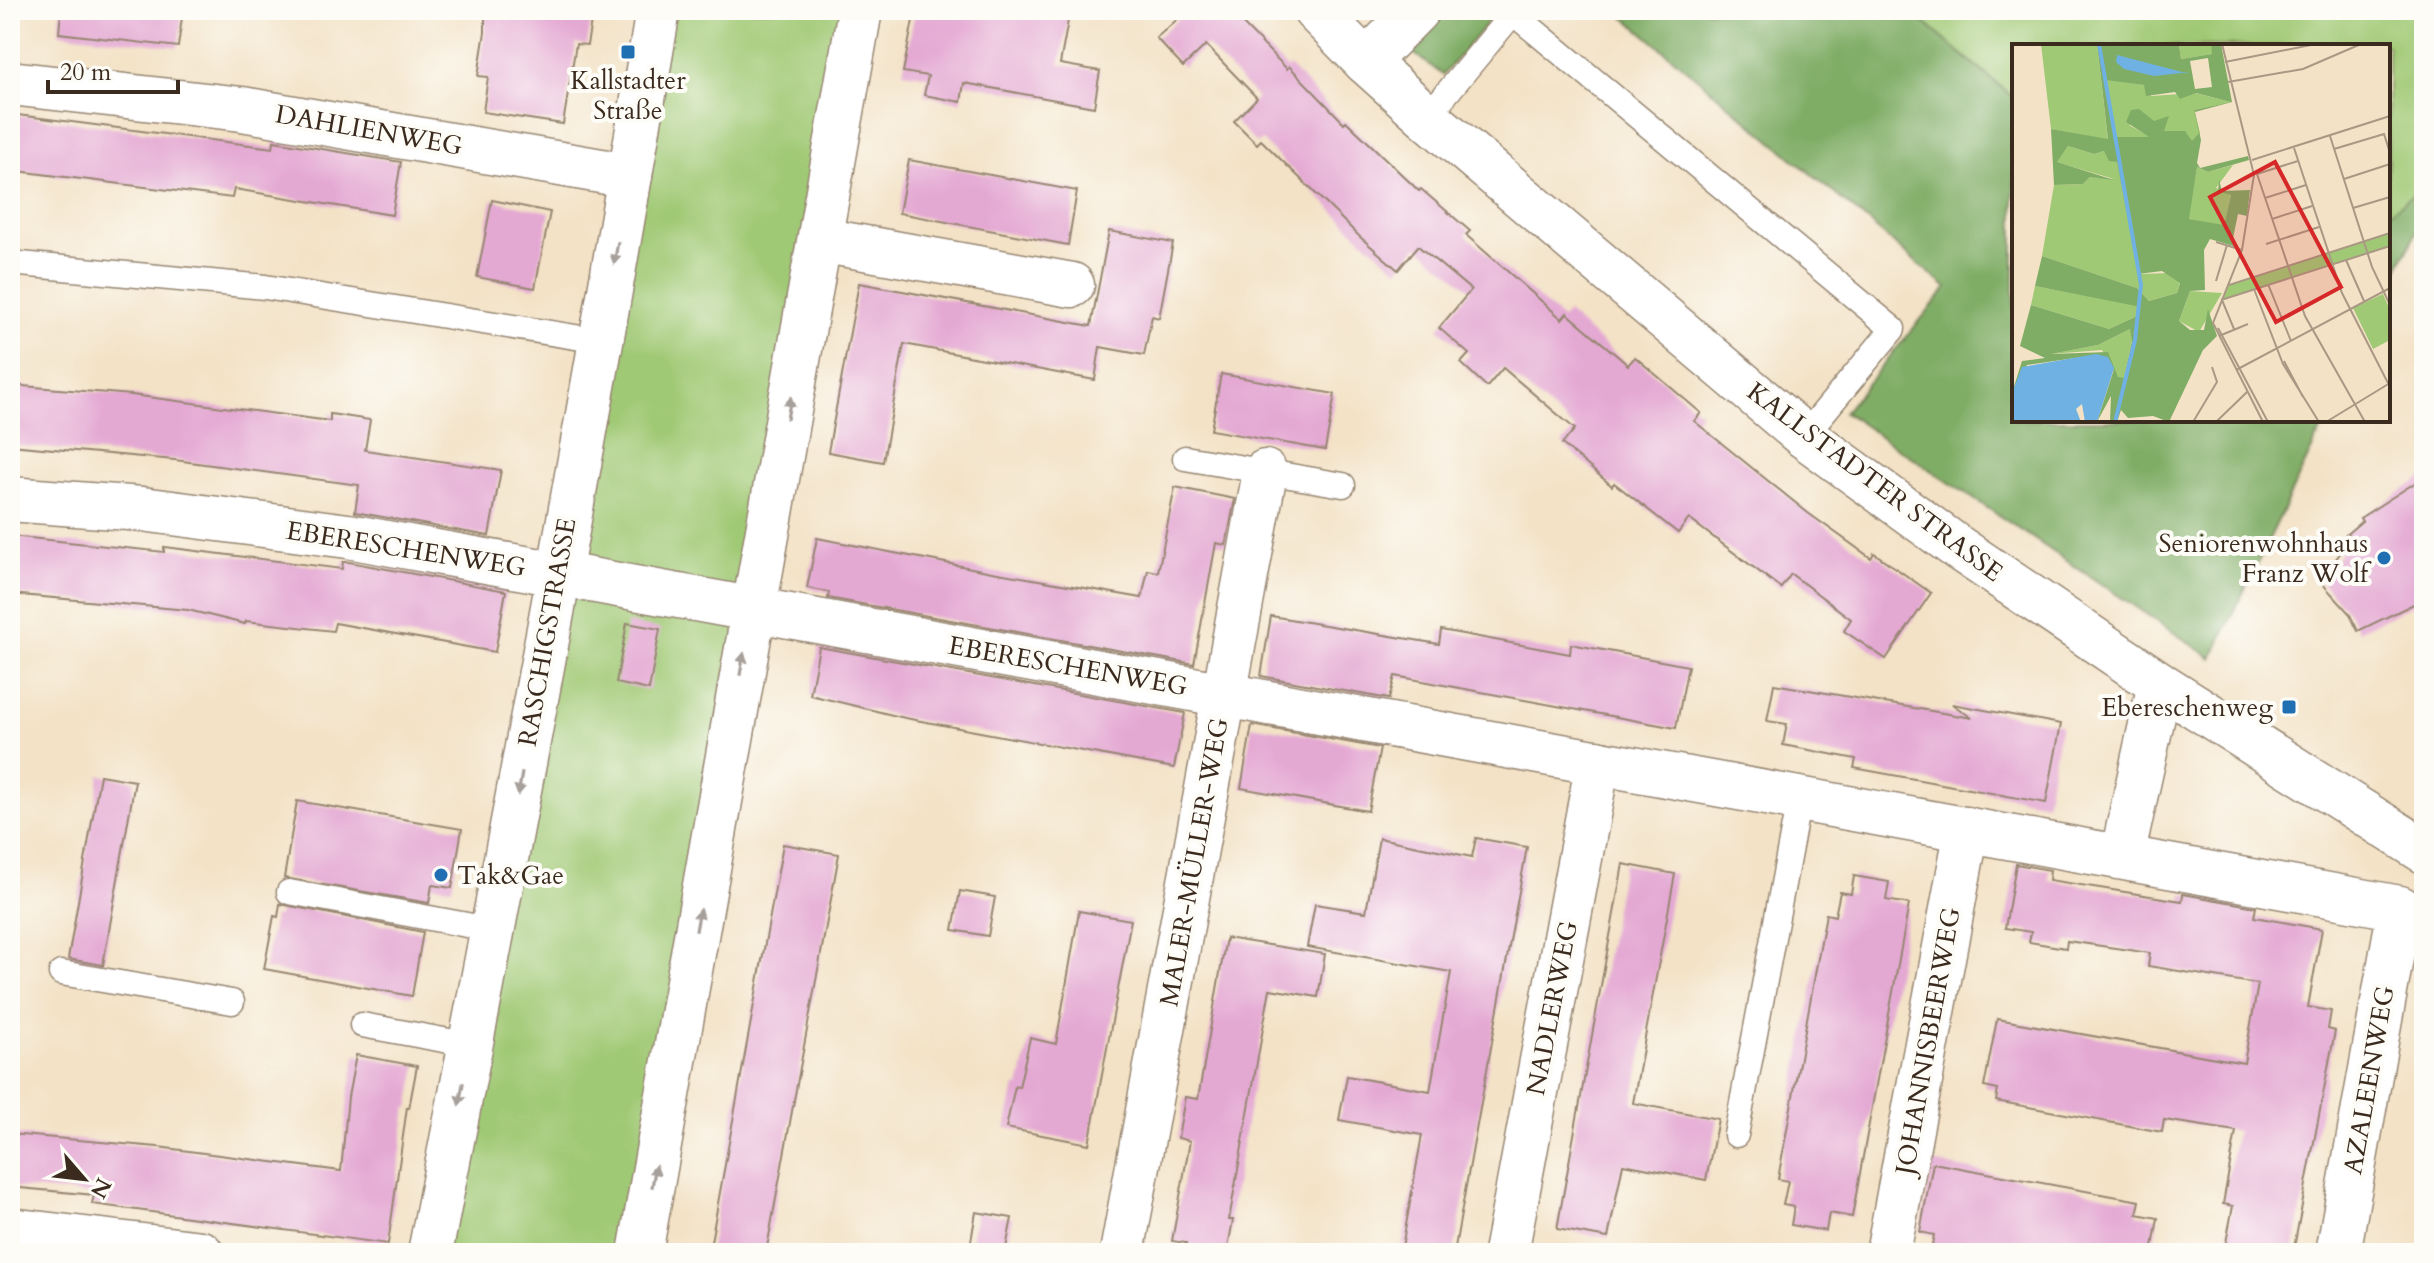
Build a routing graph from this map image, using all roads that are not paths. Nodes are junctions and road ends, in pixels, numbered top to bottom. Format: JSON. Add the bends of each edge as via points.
{"nodes":[{"id":1,"x":658,"y":10,"type":"edge"},
{"id":2,"x":860,"y":10,"type":"edge"},
{"id":3,"x":1315,"y":10,"type":"edge"},
{"id":4,"x":1417,"y":10,"type":"edge"},
{"id":5,"x":1366,"y":62,"type":"junction"},
{"id":6,"x":10,"y":83,"type":"edge"},
{"id":7,"x":1427,"y":117,"type":"junction"},
{"id":8,"x":630,"y":176,"type":"junction"},
{"id":9,"x":820,"y":240,"type":"junction"},
{"id":10,"x":10,"y":263,"type":"edge"},
{"id":11,"x":1072,"y":285,"type":"dead end"},
{"id":12,"x":600,"y":341,"type":"junction"},
{"id":13,"x":1804,"y":436,"type":"junction"},
{"id":14,"x":1185,"y":458,"type":"dead end"},
{"id":15,"x":1265,"y":472,"type":"junction"},
{"id":16,"x":1343,"y":485,"type":"dead end"},
{"id":17,"x":10,"y":499,"type":"edge"},
{"id":18,"x":558,"y":574,"type":"junction"},
{"id":19,"x":752,"y":609,"type":"junction"},
{"id":20,"x":2160,"y":684,"type":"junction"},
{"id":21,"x":1225,"y":695,"type":"junction"},
{"id":22,"x":1598,"y":762,"type":"junction"},
{"id":23,"x":1799,"y":799,"type":"junction"},
{"id":24,"x":1967,"y":829,"type":"junction"},
{"id":25,"x":2424,"y":851,"type":"edge"},
{"id":26,"x":2122,"y":857,"type":"junction"},
{"id":27,"x":289,"y":892,"type":"dead end"},
{"id":28,"x":2400,"y":908,"type":"joint"},
{"id":29,"x":494,"y":930,"type":"junction"},
{"id":30,"x":61,"y":973,"type":"dead end"},
{"id":31,"x":232,"y":1002,"type":"dead end"},
{"id":32,"x":362,"y":1025,"type":"dead end"},
{"id":33,"x":471,"y":1045,"type":"junction"},
{"id":34,"x":1736,"y":1135,"type":"dead end"},
{"id":35,"x":10,"y":1230,"type":"edge"},
{"id":36,"x":201,"y":1253,"type":"edge"},
{"id":37,"x":430,"y":1253,"type":"edge"},
{"id":38,"x":640,"y":1253,"type":"edge"},
{"id":39,"x":1122,"y":1253,"type":"edge"},
{"id":40,"x":1506,"y":1253,"type":"edge"},
{"id":41,"x":1888,"y":1253,"type":"edge"},
{"id":42,"x":2338,"y":1253,"type":"edge"}],
"edges":[{"from":1,"to":8,"type":"street","name":"RASCHIGSTRASSE"},
{"from":2,"to":9,"type":"street"},
{"from":3,"to":5,"type":"street","name":"KALLSTADTER STRASSE"},
{"from":4,"to":5,"type":"street"},
{"from":5,"to":7,"type":"street","name":"KALLSTADTER STRASSE"},
{"from":6,"to":8,"type":"street","name":"DAHLIENWEG","via":[[242,109]]},
{"from":7,"to":13,"type":"street","name":"KALLSTADTER STRASSE"},
{"from":7,"to":13,"type":"lane","via":[[1513,13],[1893,329]]},
{"from":8,"to":12,"type":"street","name":"RASCHIGSTRASSE","one_way":true},
{"from":9,"to":11,"type":"street"},
{"from":19,"to":9,"type":"street","one_way":true},
{"from":10,"to":12,"type":"lane","via":[[265,287]]},
{"from":12,"to":18,"type":"street","name":"RASCHIGSTRASSE"},
{"from":13,"to":20,"type":"street","name":"KALLSTADTER STRASSE"},
{"from":14,"to":15,"type":"lane"},
{"from":15,"to":16,"type":"lane"},
{"from":15,"to":21,"type":"street","name":"MALER-MÜLLER-WEG"},
{"from":17,"to":18,"type":"street","name":"EBERESCHENWEG","via":[[142,509],[348,536]]},
{"from":18,"to":19,"type":"street","name":"EBERESCHENWEG"},
{"from":18,"to":29,"type":"street","name":"RASCHIGSTRASSE","one_way":true},
{"from":19,"to":21,"type":"street","name":"EBERESCHENWEG"},
{"from":38,"to":19,"type":"street","one_way":true},
{"from":20,"to":25,"type":"street","name":"KALLSTADTER STRASSE"},
{"from":20,"to":26,"type":"street"},
{"from":21,"to":22,"type":"street","name":"EBERESCHENWEG"},
{"from":21,"to":39,"type":"street","name":"MALER-MÜLLER-WEG"},
{"from":22,"to":23,"type":"street","name":"EBERESCHENWEG"},
{"from":22,"to":40,"type":"street","name":"NADLERWEG"},
{"from":23,"to":24,"type":"street","name":"EBERESCHENWEG"},
{"from":23,"to":34,"type":"lane"},
{"from":24,"to":26,"type":"street","name":"EBERESCHENWEG"},
{"from":24,"to":41,"type":"street","name":"JOHANNISBEERWEG"},
{"from":26,"to":28,"type":"street","name":"EBERESCHENWEG"},
{"from":27,"to":29,"type":"lane"},
{"from":28,"to":42,"type":"street","name":"AZALEENWEG"},
{"from":29,"to":33,"type":"street","name":"RASCHIGSTRASSE"},
{"from":30,"to":31,"type":"lane"},
{"from":32,"to":33,"type":"lane"},
{"from":33,"to":37,"type":"street","name":"RASCHIGSTRASSE","one_way":true},
{"from":35,"to":36,"type":"street"}]}
